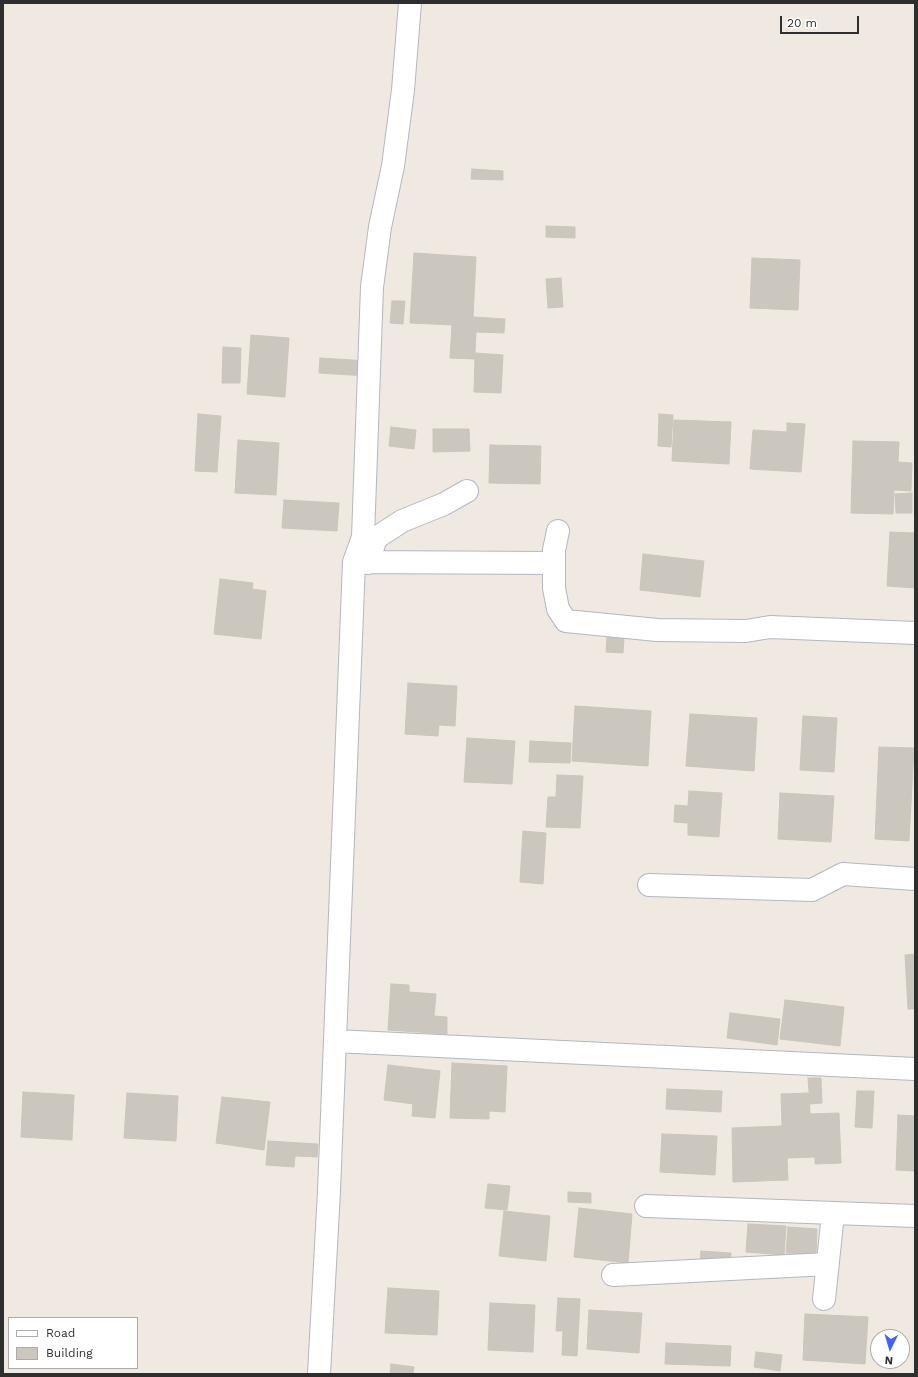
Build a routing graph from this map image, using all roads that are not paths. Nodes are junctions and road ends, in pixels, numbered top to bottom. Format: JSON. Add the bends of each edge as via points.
{"nodes":[{"id":1,"x":410,"y":3,"type":"edge"},
{"id":2,"x":467,"y":491,"type":"dead end"},
{"id":3,"x":558,"y":531,"type":"dead end"},
{"id":4,"x":361,"y":563,"type":"junction"},
{"id":5,"x":554,"y":563,"type":"junction"},
{"id":6,"x":915,"y":633,"type":"edge"},
{"id":7,"x":915,"y":879,"type":"edge"},
{"id":8,"x":649,"y":885,"type":"dead end"},
{"id":9,"x":335,"y":1041,"type":"junction"},
{"id":10,"x":915,"y":1069,"type":"edge"},
{"id":11,"x":646,"y":1206,"type":"dead end"},
{"id":12,"x":833,"y":1214,"type":"junction"},
{"id":13,"x":915,"y":1216,"type":"edge"},
{"id":14,"x":828,"y":1264,"type":"junction"},
{"id":15,"x":613,"y":1275,"type":"dead end"},
{"id":16,"x":824,"y":1299,"type":"dead end"},
{"id":17,"x":319,"y":1374,"type":"edge"}],
"edges":[{"from":1,"to":4,"type":"street","via":[[393,166],[380,227],[372,287]]},
{"from":2,"to":4,"type":"street","via":[[402,522],[376,538]]},
{"from":3,"to":5,"type":"street"},
{"from":4,"to":5,"type":"street"},
{"from":4,"to":9,"type":"street"},
{"from":5,"to":6,"type":"street","via":[[554,588],[558,609],[566,621],[657,630],[746,631],[770,627]]},
{"from":7,"to":8,"type":"street","via":[[842,874],[812,890]]},
{"from":9,"to":10,"type":"street"},
{"from":9,"to":17,"type":"street"},
{"from":11,"to":12,"type":"street"},
{"from":12,"to":13,"type":"street"},
{"from":12,"to":14,"type":"street"},
{"from":14,"to":15,"type":"street"},
{"from":14,"to":16,"type":"street"}]}
